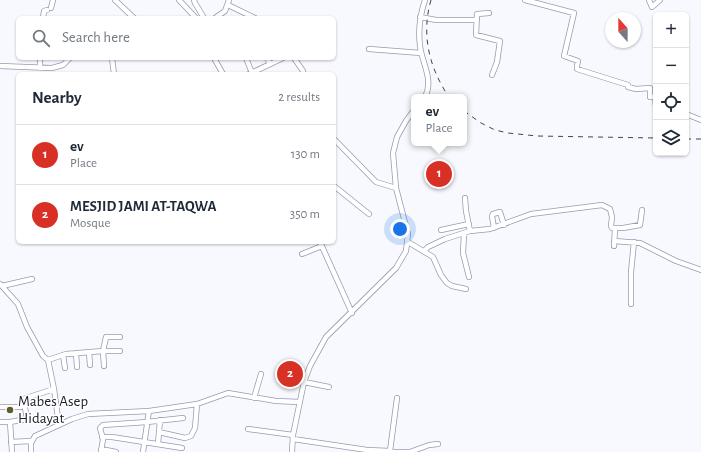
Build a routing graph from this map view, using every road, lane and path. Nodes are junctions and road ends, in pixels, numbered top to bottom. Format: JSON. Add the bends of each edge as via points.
{"nodes":[{"id":1,"x":53,"y":0,"type":"edge"},
{"id":2,"x":115,"y":0,"type":"edge"},
{"id":3,"x":179,"y":0,"type":"edge"},
{"id":4,"x":194,"y":0,"type":"edge"},
{"id":5,"x":425,"y":0,"type":"edge"},
{"id":6,"x":526,"y":0,"type":"edge"},
{"id":7,"x":649,"y":0,"type":"edge"},
{"id":8,"x":660,"y":0,"type":"edge"},
{"id":9,"x":229,"y":2,"type":"edge"},
{"id":10,"x":489,"y":13,"type":"dead end"},
{"id":11,"x":43,"y":16,"type":"edge"},
{"id":12,"x":132,"y":16,"type":"edge"},
{"id":13,"x":194,"y":16,"type":"edge"},
{"id":14,"x":203,"y":16,"type":"edge"},
{"id":15,"x":220,"y":16,"type":"edge"},
{"id":16,"x":252,"y":16,"type":"edge"},
{"id":17,"x":420,"y":17,"type":"junction"},
{"id":18,"x":477,"y":20,"type":"junction"},
{"id":19,"x":369,"y":49,"type":"dead end"},
{"id":20,"x":421,"y":53,"type":"junction"},
{"id":21,"x":40,"y":60,"type":"edge"},
{"id":22,"x":69,"y":60,"type":"edge"},
{"id":23,"x":112,"y":60,"type":"edge"},
{"id":24,"x":215,"y":60,"type":"edge"},
{"id":25,"x":247,"y":60,"type":"edge"},
{"id":26,"x":268,"y":60,"type":"edge"},
{"id":27,"x":279,"y":60,"type":"edge"},
{"id":28,"x":295,"y":60,"type":"edge"},
{"id":29,"x":270,"y":64,"type":"junction"},
{"id":30,"x":0,"y":66,"type":"edge"},
{"id":31,"x":40,"y":68,"type":"junction"},
{"id":32,"x":303,"y":71,"type":"dead end"},
{"id":33,"x":114,"y":72,"type":"edge"},
{"id":34,"x":222,"y":72,"type":"edge"},
{"id":35,"x":251,"y":72,"type":"edge"},
{"id":36,"x":253,"y":72,"type":"edge"},
{"id":37,"x":492,"y":75,"type":"dead end"},
{"id":38,"x":426,"y":94,"type":"edge"},
{"id":39,"x":653,"y":97,"type":"edge"},
{"id":40,"x":411,"y":115,"type":"edge"},
{"id":41,"x":689,"y":115,"type":"edge"},
{"id":42,"x":701,"y":120,"type":"edge"},
{"id":43,"x":336,"y":141,"type":"edge"},
{"id":44,"x":336,"y":188,"type":"edge"},
{"id":45,"x":396,"y":188,"type":"junction"},
{"id":46,"x":465,"y":198,"type":"dead end"},
{"id":47,"x":642,"y":210,"type":"dead end"},
{"id":48,"x":369,"y":214,"type":"dead end"},
{"id":49,"x":469,"y":224,"type":"junction"},
{"id":50,"x":504,"y":225,"type":"junction"},
{"id":51,"x":494,"y":228,"type":"junction"},
{"id":52,"x":615,"y":229,"type":"junction"},
{"id":53,"x":441,"y":230,"type":"dead end"},
{"id":54,"x":470,"y":231,"type":"junction"},
{"id":55,"x":464,"y":233,"type":"junction"},
{"id":56,"x":408,"y":242,"type":"junction"},
{"id":57,"x":634,"y":242,"type":"junction"},
{"id":58,"x":321,"y":244,"type":"edge"},
{"id":59,"x":424,"y":251,"type":"junction"},
{"id":60,"x":302,"y":254,"type":"dead end"},
{"id":61,"x":701,"y":270,"type":"edge"},
{"id":62,"x":469,"y":276,"type":"dead end"},
{"id":63,"x":32,"y":279,"type":"dead end"},
{"id":64,"x":1,"y":285,"type":"edge"},
{"id":65,"x":466,"y":289,"type":"dead end"},
{"id":66,"x":631,"y":304,"type":"dead end"},
{"id":67,"x":352,"y":313,"type":"junction"},
{"id":68,"x":120,"y":337,"type":"dead end"},
{"id":69,"x":103,"y":351,"type":"junction"},
{"id":70,"x":120,"y":351,"type":"dead end"},
{"id":71,"x":89,"y":352,"type":"junction"},
{"id":72,"x":76,"y":353,"type":"junction"},
{"id":73,"x":63,"y":355,"type":"junction"},
{"id":74,"x":48,"y":360,"type":"junction"},
{"id":75,"x":90,"y":365,"type":"dead end"},
{"id":76,"x":104,"y":366,"type":"dead end"},
{"id":77,"x":78,"y":367,"type":"dead end"},
{"id":78,"x":65,"y":368,"type":"dead end"},
{"id":79,"x":261,"y":374,"type":"dead end"},
{"id":80,"x":304,"y":382,"type":"junction"},
{"id":81,"x":329,"y":387,"type":"dead end"},
{"id":82,"x":54,"y":389,"type":"junction"},
{"id":83,"x":254,"y":398,"type":"junction"},
{"id":84,"x":397,"y":398,"type":"dead end"},
{"id":85,"x":23,"y":399,"type":"junction"},
{"id":86,"x":300,"y":402,"type":"junction"},
{"id":87,"x":197,"y":404,"type":"junction"},
{"id":88,"x":0,"y":407,"type":"edge"},
{"id":89,"x":149,"y":411,"type":"junction"},
{"id":90,"x":183,"y":418,"type":"dead end"},
{"id":91,"x":160,"y":420,"type":"junction"},
{"id":92,"x":0,"y":422,"type":"edge"},
{"id":93,"x":10,"y":422,"type":"junction"},
{"id":94,"x":147,"y":422,"type":"junction"},
{"id":95,"x":59,"y":425,"type":"junction"},
{"id":96,"x":248,"y":429,"type":"dead end"},
{"id":97,"x":159,"y":432,"type":"junction"},
{"id":98,"x":102,"y":436,"type":"junction"},
{"id":99,"x":293,"y":437,"type":"junction"},
{"id":100,"x":31,"y":441,"type":"junction"},
{"id":101,"x":11,"y":442,"type":"junction"},
{"id":102,"x":144,"y":442,"type":"junction"},
{"id":103,"x":158,"y":444,"type":"junction"},
{"id":104,"x":438,"y":444,"type":"dead end"},
{"id":105,"x":182,"y":448,"type":"dead end"},
{"id":106,"x":101,"y":451,"type":"edge"},
{"id":107,"x":367,"y":451,"type":"edge"},
{"id":108,"x":12,"y":452,"type":"edge"},
{"id":109,"x":31,"y":452,"type":"edge"},
{"id":110,"x":116,"y":452,"type":"edge"},
{"id":111,"x":143,"y":452,"type":"edge"},
{"id":112,"x":292,"y":452,"type":"edge"},
{"id":113,"x":390,"y":452,"type":"edge"}],
"edges":[{"from":1,"to":11,"type":"street"},
{"from":2,"to":12,"type":"street"},
{"from":3,"to":13,"type":"street"},
{"from":4,"to":14,"type":"street"},
{"from":5,"to":17,"type":"street"},
{"from":6,"to":39,"type":"street","via":[[574,13],[564,56],[578,62],[577,69],[628,87],[650,88],[650,97]]},
{"from":7,"to":8,"type":"street","via":[[652,7]]},
{"from":9,"to":15,"type":"street","via":[[225,12]]},
{"from":9,"to":16,"type":"street"},
{"from":10,"to":18,"type":"street","via":[[478,14]]},
{"from":17,"to":18,"type":"street","via":[[436,20]]},
{"from":17,"to":20,"type":"street","via":[[417,29]]},
{"from":18,"to":37,"type":"street","via":[[476,36],[500,42]]},
{"from":19,"to":20,"type":"street"},
{"from":20,"to":38,"type":"street","via":[[428,80]]},
{"from":21,"to":31,"type":"street"},
{"from":22,"to":31,"type":"street","via":[[61,66]]},
{"from":23,"to":33,"type":"street"},
{"from":24,"to":34,"type":"street"},
{"from":25,"to":35,"type":"street"},
{"from":26,"to":29,"type":"street"},
{"from":27,"to":29,"type":"street"},
{"from":28,"to":32,"type":"street"},
{"from":29,"to":36,"type":"street"},
{"from":30,"to":31,"type":"street"},
{"from":40,"to":45,"type":"street","via":[[393,149]]},
{"from":41,"to":42,"type":"street"},
{"from":43,"to":45,"type":"street","via":[[377,184]]},
{"from":44,"to":48,"type":"street"},
{"from":45,"to":56,"type":"street"},
{"from":46,"to":49,"type":"street"},
{"from":47,"to":52,"type":"street","via":[[640,225]]},
{"from":49,"to":53,"type":"street"},
{"from":49,"to":54,"type":"street"},
{"from":50,"to":51,"type":"street"},
{"from":50,"to":51,"type":"street","via":[[500,212],[493,214]]},
{"from":50,"to":52,"type":"street","via":[[532,214],[602,205],[610,209],[611,226]]},
{"from":51,"to":54,"type":"street"},
{"from":52,"to":57,"type":"street","via":[[614,243]]},
{"from":54,"to":55,"type":"street"},
{"from":55,"to":59,"type":"street","via":[[445,239]]},
{"from":55,"to":62,"type":"street","via":[[463,253]]},
{"from":56,"to":59,"type":"street"},
{"from":56,"to":67,"type":"street","via":[[405,255],[396,268]]},
{"from":57,"to":61,"type":"street","via":[[676,262]]},
{"from":57,"to":66,"type":"street"},
{"from":58,"to":60,"type":"street"},
{"from":58,"to":67,"type":"street"},
{"from":59,"to":65,"type":"street","via":[[434,259],[447,283]]},
{"from":63,"to":64,"type":"street"},
{"from":64,"to":74,"type":"street","via":[[18,304],[27,327],[43,356]]},
{"from":67,"to":80,"type":"street","via":[[329,333]]},
{"from":68,"to":69,"type":"street","via":[[106,337]]},
{"from":69,"to":70,"type":"street"},
{"from":69,"to":71,"type":"street"},
{"from":69,"to":76,"type":"street"},
{"from":71,"to":72,"type":"street"},
{"from":71,"to":75,"type":"street"},
{"from":72,"to":73,"type":"street"},
{"from":72,"to":77,"type":"street"},
{"from":73,"to":74,"type":"street"},
{"from":73,"to":78,"type":"street"},
{"from":74,"to":82,"type":"street"},
{"from":79,"to":83,"type":"street"},
{"from":80,"to":81,"type":"street"},
{"from":80,"to":86,"type":"street"},
{"from":82,"to":85,"type":"street"},
{"from":82,"to":95,"type":"street"},
{"from":83,"to":86,"type":"street"},
{"from":83,"to":87,"type":"street","via":[[228,393]]},
{"from":84,"to":113,"type":"street"},
{"from":85,"to":88,"type":"street","via":[[21,407]]},
{"from":85,"to":93,"type":"street","via":[[27,419]]},
{"from":86,"to":99,"type":"street"},
{"from":87,"to":89,"type":"street"},
{"from":87,"to":97,"type":"street","via":[[195,428],[191,436],[186,438]]},
{"from":89,"to":94,"type":"street"},
{"from":89,"to":95,"type":"street","via":[[88,414]]},
{"from":90,"to":91,"type":"street"},
{"from":91,"to":94,"type":"street"},
{"from":91,"to":97,"type":"street"},
{"from":92,"to":93,"type":"street"},
{"from":93,"to":101,"type":"street"},
{"from":94,"to":98,"type":"street","via":[[103,424],[100,428]]},
{"from":94,"to":102,"type":"street"},
{"from":95,"to":100,"type":"street","via":[[35,436]]},
{"from":96,"to":99,"type":"street"},
{"from":97,"to":103,"type":"street"},
{"from":98,"to":102,"type":"street"},
{"from":98,"to":106,"type":"street"},
{"from":99,"to":107,"type":"street"},
{"from":99,"to":112,"type":"street"},
{"from":100,"to":101,"type":"street"},
{"from":100,"to":109,"type":"street"},
{"from":101,"to":108,"type":"street"},
{"from":102,"to":103,"type":"street"},
{"from":102,"to":111,"type":"street"},
{"from":103,"to":105,"type":"street"},
{"from":104,"to":113,"type":"street","via":[[410,452]]},
{"from":106,"to":110,"type":"street"},
{"from":107,"to":113,"type":"street"}]}
